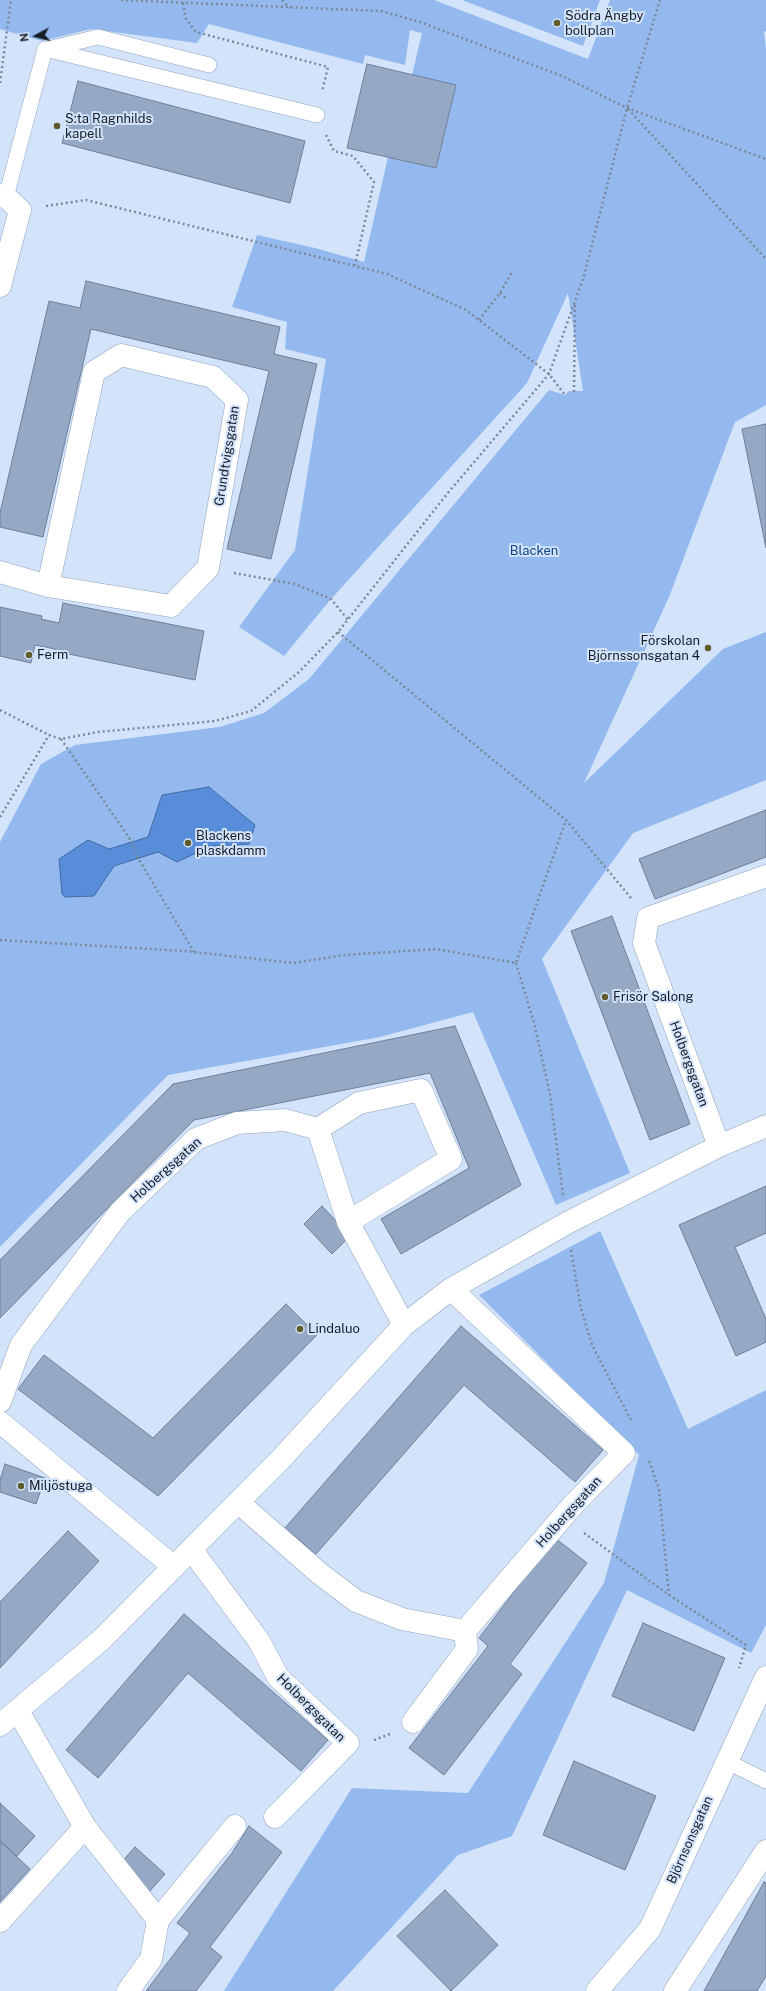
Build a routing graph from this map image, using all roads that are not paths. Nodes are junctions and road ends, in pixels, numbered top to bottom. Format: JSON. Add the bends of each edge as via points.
{"nodes":[{"id":1,"x":45,"y":49,"type":"junction"},
{"id":2,"x":209,"y":65,"type":"dead end"},
{"id":3,"x":317,"y":115,"type":"road end"},
{"id":4,"x":9,"y":201,"type":"edge"},
{"id":5,"x":0,"y":286,"type":"edge"},
{"id":6,"x":0,"y":572,"type":"edge"},
{"id":7,"x":48,"y":586,"type":"junction"},
{"id":8,"x":766,"y":876,"type":"edge"},
{"id":9,"x":766,"y":1126,"type":"edge"},
{"id":10,"x":318,"y":1129,"type":"junction"},
{"id":11,"x":719,"y":1146,"type":"junction"},
{"id":12,"x":348,"y":1222,"type":"junction"},
{"id":13,"x":451,"y":1289,"type":"junction"},
{"id":14,"x":404,"y":1325,"type":"junction"},
{"id":15,"x":0,"y":1402,"type":"edge"},
{"id":16,"x":0,"y":1422,"type":"edge"},
{"id":17,"x":238,"y":1502,"type":"junction"},
{"id":18,"x":191,"y":1549,"type":"junction"},
{"id":19,"x":174,"y":1567,"type":"junction"},
{"id":20,"x":465,"y":1631,"type":"junction"},
{"id":21,"x":766,"y":1677,"type":"edge"},
{"id":22,"x":18,"y":1711,"type":"junction"},
{"id":23,"x":413,"y":1722,"type":"road end"},
{"id":24,"x":0,"y":1725,"type":"edge"},
{"id":25,"x":726,"y":1761,"type":"junction"},
{"id":26,"x":766,"y":1781,"type":"edge"},
{"id":27,"x":275,"y":1817,"type":"dead end"},
{"id":28,"x":235,"y":1826,"type":"dead end"},
{"id":29,"x":85,"y":1827,"type":"junction"},
{"id":30,"x":766,"y":1851,"type":"edge"},
{"id":31,"x":158,"y":1920,"type":"junction"},
{"id":32,"x":0,"y":1921,"type":"edge"},
{"id":33,"x":128,"y":1991,"type":"edge"},
{"id":34,"x":597,"y":1991,"type":"edge"},
{"id":35,"x":675,"y":1991,"type":"edge"}],
"edges":[{"from":1,"to":2,"type":"lane","via":[[98,37]]},
{"from":1,"to":3,"type":"lane"},
{"from":1,"to":4,"type":"lane"},
{"from":4,"to":5,"type":"street"},
{"from":6,"to":7,"type":"street"},
{"from":7,"to":7,"type":"street","name":"Grundtvigsgatan","via":[[172,606],[208,568],[237,400],[213,377],[121,355],[94,372]]},
{"from":8,"to":11,"type":"street","name":"Holbergsgatan","via":[[648,918],[644,943]]},
{"from":9,"to":11,"type":"street"},
{"from":10,"to":12,"type":"street"},
{"from":10,"to":12,"type":"street","via":[[359,1103],[420,1090],[451,1158]]},
{"from":10,"to":15,"type":"street","name":"Holbergsgatan","via":[[285,1120],[237,1123],[196,1139],[120,1212],[21,1345]]},
{"from":11,"to":13,"type":"street","via":[[567,1223]]},
{"from":12,"to":14,"type":"street"},
{"from":13,"to":14,"type":"street"},
{"from":13,"to":20,"type":"street","name":"Holbergsgatan","via":[[624,1453],[563,1517]]},
{"from":14,"to":17,"type":"street"},
{"from":16,"to":19,"type":"street"},
{"from":17,"to":18,"type":"street"},
{"from":17,"to":20,"type":"street","via":[[319,1573],[356,1601],[402,1619]]},
{"from":18,"to":19,"type":"street"},
{"from":18,"to":27,"type":"street","name":"Holbergsgatan","via":[[259,1641],[278,1677],[348,1743]]},
{"from":19,"to":22,"type":"street","via":[[101,1640]]},
{"from":20,"to":23,"type":"street","via":[[467,1649]]},
{"from":21,"to":25,"type":"street","name":"Björnsonsgatan"},
{"from":22,"to":24,"type":"street"},
{"from":22,"to":29,"type":"street"},
{"from":25,"to":26,"type":"lane"},
{"from":25,"to":34,"type":"street","name":"Björnsonsgatan","via":[[650,1929]]},
{"from":28,"to":31,"type":"street"},
{"from":29,"to":31,"type":"street"},
{"from":29,"to":32,"type":"street"},
{"from":30,"to":35,"type":"street"},
{"from":31,"to":33,"type":"street","via":[[151,1959]]}]}
